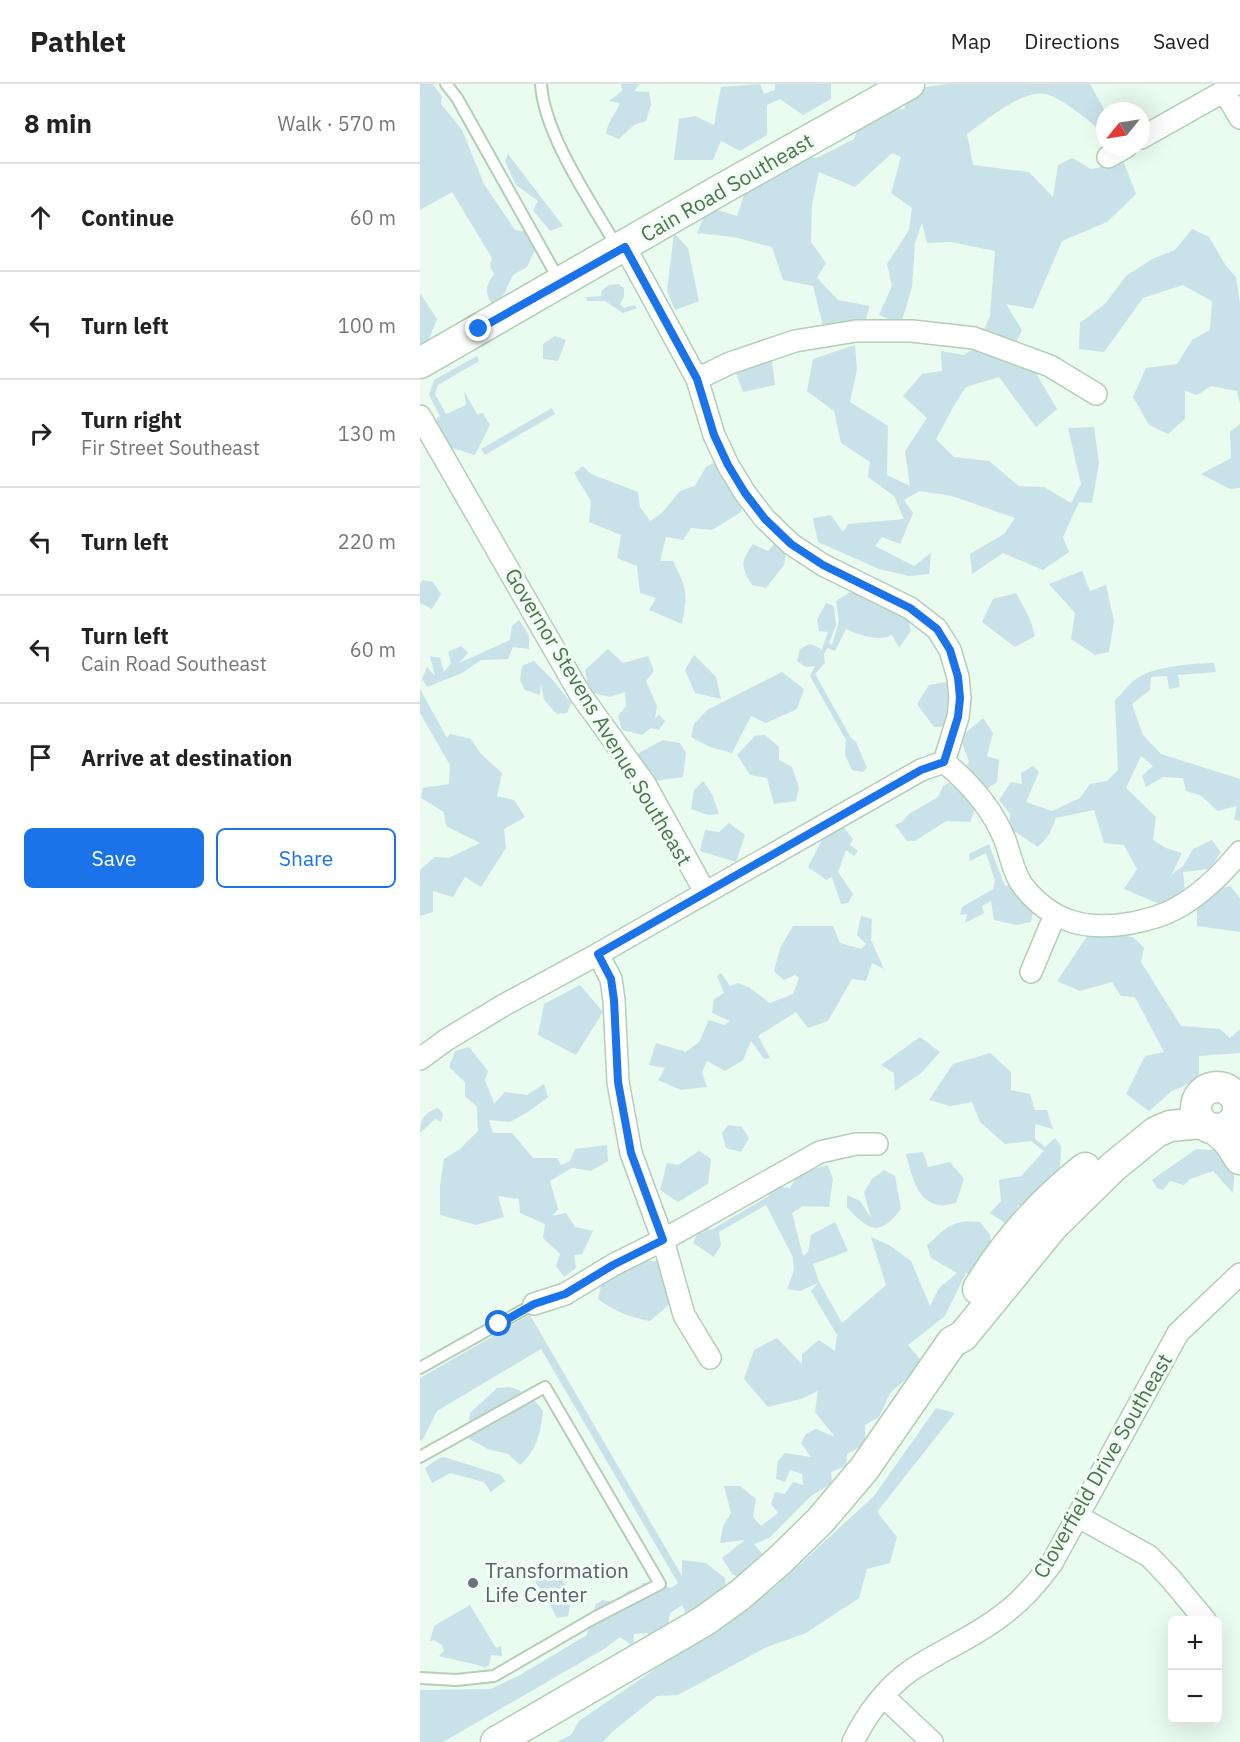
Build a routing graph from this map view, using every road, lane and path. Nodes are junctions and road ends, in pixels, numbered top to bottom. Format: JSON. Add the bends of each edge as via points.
{"nodes":[{"id":1,"x":446,"y":84,"type":"edge"},
{"id":2,"x":541,"y":84,"type":"edge"},
{"id":3,"x":909,"y":84,"type":"edge"},
{"id":4,"x":1231,"y":88,"type":"edge"},
{"id":5,"x":1240,"y":118,"type":"edge"},
{"id":6,"x":1150,"y":133,"type":"edge"},
{"id":7,"x":622,"y":248,"type":"junction"},
{"id":8,"x":560,"y":283,"type":"junction"},
{"id":9,"x":420,"y":363,"type":"edge"},
{"id":10,"x":697,"y":379,"type":"junction"},
{"id":11,"x":1096,"y":394,"type":"dead end"},
{"id":12,"x":420,"y":416,"type":"edge"},
{"id":13,"x":944,"y":762,"type":"junction"},
{"id":14,"x":1240,"y":852,"type":"edge"},
{"id":15,"x":705,"y":892,"type":"junction"},
{"id":16,"x":1055,"y":915,"type":"junction"},
{"id":17,"x":598,"y":954,"type":"junction"},
{"id":18,"x":1031,"y":972,"type":"dead end"},
{"id":19,"x":420,"y":1059,"type":"edge"},
{"id":20,"x":1225,"y":1108,"type":"edge"},
{"id":21,"x":877,"y":1143,"type":"dead end"},
{"id":22,"x":1240,"y":1159,"type":"edge"},
{"id":23,"x":663,"y":1240,"type":"junction"},
{"id":24,"x":1240,"y":1274,"type":"edge"},
{"id":25,"x":534,"y":1304,"type":"joint"},
{"id":26,"x":710,"y":1358,"type":"dead end"},
{"id":27,"x":420,"y":1368,"type":"edge"},
{"id":28,"x":420,"y":1457,"type":"edge"},
{"id":29,"x":1077,"y":1516,"type":"junction"},
{"id":30,"x":1202,"y":1616,"type":"edge"},
{"id":31,"x":420,"y":1677,"type":"edge"},
{"id":32,"x":883,"y":1696,"type":"junction"},
{"id":33,"x":496,"y":1742,"type":"edge"},
{"id":34,"x":853,"y":1742,"type":"edge"},
{"id":35,"x":932,"y":1742,"type":"edge"}],
"edges":[{"from":1,"to":8,"type":"lane"},
{"from":2,"to":7,"type":"lane","via":[[553,131]]},
{"from":3,"to":7,"type":"main road","name":"Cain Road Southeast"},
{"from":4,"to":5,"type":"street"},
{"from":4,"to":6,"type":"street"},
{"from":7,"to":8,"type":"main road","name":"Cain Road Southeast"},
{"from":7,"to":10,"type":"street"},
{"from":8,"to":9,"type":"main road","name":"Cain Road Southeast"},
{"from":10,"to":11,"type":"street","via":[[795,341],[856,331],[912,331],[974,338],[1050,366]]},
{"from":10,"to":13,"type":"street","via":[[728,465],[765,519],[791,544],[823,565],[910,608],[937,629],[950,650],[960,698]]},
{"from":12,"to":15,"type":"street","name":"Governor Stevens Avenue Southeast","via":[[579,694],[645,784]]},
{"from":13,"to":15,"type":"street","via":[[921,770]]},
{"from":13,"to":16,"type":"street","via":[[966,780],[989,809],[1021,884]]},
{"from":14,"to":16,"type":"street","via":[[1219,877],[1176,909],[1150,919],[1118,926],[1085,926]]},
{"from":15,"to":17,"type":"street"},
{"from":16,"to":18,"type":"street"},
{"from":17,"to":19,"type":"street","via":[[504,1005]]},
{"from":17,"to":23,"type":"street","via":[[611,979],[618,1082],[631,1153]]},
{"from":20,"to":22,"type":"main road","via":[[1229,1142]]},
{"from":20,"to":33,"type":"main road","via":[[1156,1119],[1110,1149],[1044,1204],[983,1280],[952,1331],[952,1342],[864,1469],[820,1521],[740,1595],[704,1621]]},
{"from":21,"to":23,"type":"street","via":[[820,1152]]},
{"from":23,"to":25,"type":"street","via":[[565,1294]]},
{"from":23,"to":26,"type":"street","via":[[684,1314]]},
{"from":24,"to":29,"type":"street","name":"Cloverfield Drive Southeast","via":[[1178,1333]]},
{"from":25,"to":27,"type":"lane"},
{"from":28,"to":31,"type":"lane","via":[[545,1387],[660,1584],[494,1676],[456,1680]]},
{"from":29,"to":30,"type":"street","via":[[1149,1556]]},
{"from":29,"to":32,"type":"street","name":"Cloverfield Drive Southeast","via":[[1052,1563],[1029,1592],[966,1640],[909,1671]]},
{"from":32,"to":34,"type":"street","name":"Cloverfield Drive Southeast"},
{"from":32,"to":35,"type":"street"}]}
